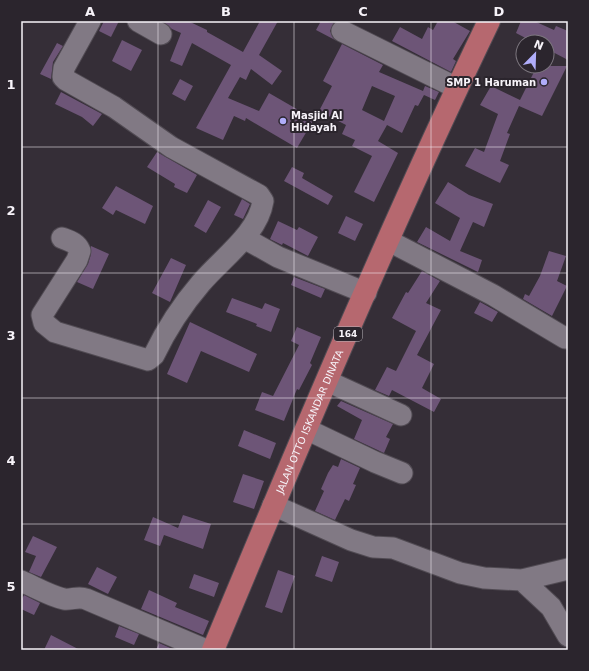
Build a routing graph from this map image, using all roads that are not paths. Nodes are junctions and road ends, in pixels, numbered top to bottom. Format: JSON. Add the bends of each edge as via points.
{"nodes":[{"id":1,"x":90,"y":21,"type":"edge"},
{"id":2,"x":138,"y":21,"type":"edge"},
{"id":3,"x":489,"y":21,"type":"edge"},
{"id":4,"x":342,"y":31,"type":"dead end"},
{"id":5,"x":161,"y":34,"type":"dead end"},
{"id":6,"x":458,"y":88,"type":"junction"},
{"id":7,"x":62,"y":238,"type":"dead end"},
{"id":8,"x":244,"y":238,"type":"junction"},
{"id":9,"x":389,"y":241,"type":"junction"},
{"id":10,"x":366,"y":293,"type":"junction"},
{"id":11,"x":565,"y":338,"type":"dead end"},
{"id":12,"x":327,"y":381,"type":"junction"},
{"id":13,"x":400,"y":415,"type":"dead end"},
{"id":14,"x":306,"y":428,"type":"junction"},
{"id":15,"x":402,"y":473,"type":"dead end"},
{"id":16,"x":273,"y":505,"type":"junction"},
{"id":17,"x":568,"y":569,"type":"edge"},
{"id":18,"x":522,"y":580,"type":"junction"},
{"id":19,"x":21,"y":581,"type":"edge"},
{"id":20,"x":568,"y":636,"type":"edge"},
{"id":21,"x":206,"y":650,"type":"edge"},
{"id":22,"x":213,"y":650,"type":"edge"}],
"edges":[{"from":1,"to":8,"type":"street","via":[[66,64],[63,77],[114,107],[171,147],[261,197],[261,212]]},
{"from":2,"to":5,"type":"street"},
{"from":3,"to":6,"type":"main road","name":"JALAN OTTO ISKANDAR DINATA","number":"164"},
{"from":4,"to":6,"type":"street"},
{"from":6,"to":9,"type":"main road","name":"JALAN OTTO ISKANDAR DINATA","number":"164"},
{"from":7,"to":8,"type":"street","via":[[78,246],[80,251],[42,314],[44,323],[60,334],[145,360],[154,355],[186,302],[201,283]]},
{"from":8,"to":10,"type":"street","via":[[278,257]]},
{"from":9,"to":10,"type":"main road","name":"JALAN OTTO ISKANDAR DINATA","number":"164"},
{"from":9,"to":11,"type":"street","via":[[492,295]]},
{"from":10,"to":12,"type":"main road","name":"JALAN OTTO ISKANDAR DINATA","number":"164"},
{"from":12,"to":13,"type":"street"},
{"from":12,"to":14,"type":"main road","name":"JALAN OTTO ISKANDAR DINATA","number":"164"},
{"from":14,"to":15,"type":"street"},
{"from":14,"to":16,"type":"main road","name":"JALAN OTTO ISKANDAR DINATA","number":"164"},
{"from":16,"to":18,"type":"street","via":[[351,540],[373,547],[393,548],[460,573],[484,578]]},
{"from":16,"to":22,"type":"main road","name":"JALAN OTTO ISKANDAR DINATA","number":"164"},
{"from":17,"to":18,"type":"street"},
{"from":18,"to":20,"type":"street","via":[[551,607]]},
{"from":19,"to":21,"type":"street","via":[[59,598],[86,599]]}]}
